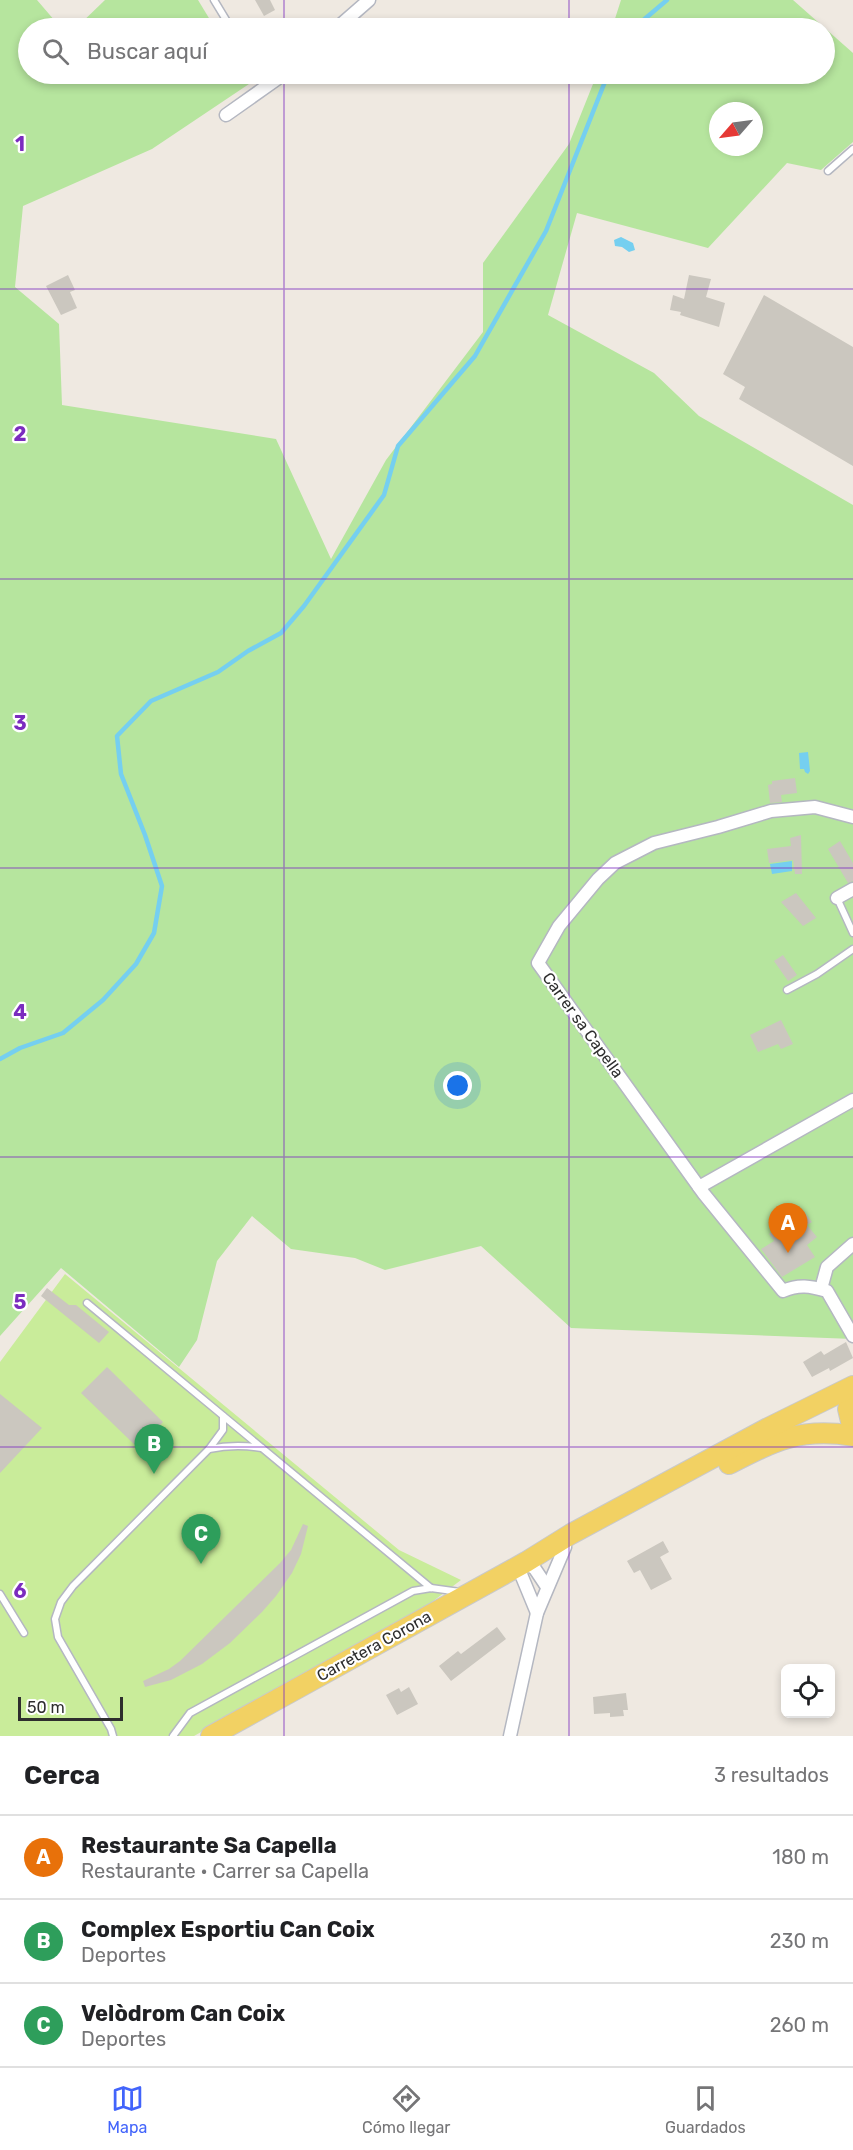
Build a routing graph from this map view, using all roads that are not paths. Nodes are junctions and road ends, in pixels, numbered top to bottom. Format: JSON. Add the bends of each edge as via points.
{"nodes":[{"id":1,"x":214,"y":0,"type":"edge"},
{"id":2,"x":369,"y":0,"type":"edge"},
{"id":3,"x":225,"y":18,"type":"edge"},
{"id":4,"x":348,"y":18,"type":"edge"},
{"id":5,"x":270,"y":84,"type":"edge"},
{"id":6,"x":267,"y":86,"type":"joint"},
{"id":7,"x":226,"y":115,"type":"dead end"},
{"id":8,"x":853,"y":149,"type":"edge"},
{"id":9,"x":828,"y":171,"type":"dead end"},
{"id":10,"x":853,"y":817,"type":"edge"},
{"id":11,"x":853,"y":889,"type":"edge"},
{"id":12,"x":837,"y":898,"type":"joint"},
{"id":13,"x":853,"y":933,"type":"edge"},
{"id":14,"x":853,"y":949,"type":"edge"},
{"id":15,"x":787,"y":990,"type":"dead end"},
{"id":16,"x":853,"y":1100,"type":"edge"},
{"id":17,"x":699,"y":1187,"type":"junction"},
{"id":18,"x":853,"y":1244,"type":"edge"},
{"id":19,"x":821,"y":1289,"type":"junction"},
{"id":20,"x":87,"y":1303,"type":"dead end"},
{"id":21,"x":853,"y":1336,"type":"edge"},
{"id":22,"x":853,"y":1386,"type":"edge"},
{"id":23,"x":853,"y":1392,"type":"edge"},
{"id":24,"x":224,"y":1416,"type":"junction"},
{"id":25,"x":853,"y":1430,"type":"edge"},
{"id":26,"x":853,"y":1436,"type":"edge"},
{"id":27,"x":263,"y":1448,"type":"junction"},
{"id":28,"x":209,"y":1449,"type":"junction"},
{"id":29,"x":565,"y":1547,"type":"junction"},
{"id":30,"x":527,"y":1562,"type":"junction"},
{"id":31,"x":547,"y":1587,"type":"junction"},
{"id":32,"x":431,"y":1588,"type":"junction"},
{"id":33,"x":0,"y":1594,"type":"edge"},
{"id":34,"x":469,"y":1594,"type":"junction"},
{"id":35,"x":537,"y":1613,"type":"junction"},
{"id":36,"x":24,"y":1633,"type":"dead end"},
{"id":37,"x":113,"y":1736,"type":"edge"},
{"id":38,"x":173,"y":1736,"type":"edge"},
{"id":39,"x":211,"y":1736,"type":"edge"},
{"id":40,"x":510,"y":1736,"type":"edge"}],
"edges":[{"from":1,"to":3,"type":"lane"},
{"from":2,"to":4,"type":"street"},
{"from":5,"to":6,"type":"street"},
{"from":6,"to":7,"type":"street"},
{"from":8,"to":9,"type":"lane"},
{"from":10,"to":17,"type":"street","name":"Carrer sa Capella","via":[[815,807],[771,811],[654,843],[615,862],[598,879],[559,926],[538,963]]},
{"from":11,"to":12,"type":"street"},
{"from":12,"to":13,"type":"lane"},
{"from":14,"to":15,"type":"lane"},
{"from":16,"to":17,"type":"street"},
{"from":17,"to":19,"type":"street","name":"Carrer sa Capella","via":[[783,1291],[800,1285]]},
{"from":18,"to":19,"type":"street","via":[[827,1267]]},
{"from":19,"to":21,"type":"street","via":[[827,1292]]},
{"from":20,"to":24,"type":"lane"},
{"from":22,"to":30,"type":"main road","name":"Carretera Corona","via":[[752,1436]]},
{"from":23,"to":25,"type":"main road","via":[[848,1409]]},
{"from":24,"to":27,"type":"lane"},
{"from":24,"to":28,"type":"lane","via":[[223,1430]]},
{"from":26,"to":29,"type":"main road","name":"Carretera Corona","via":[[817,1432],[772,1442]]},
{"from":27,"to":28,"type":"lane","via":[[225,1445]]},
{"from":27,"to":32,"type":"lane"},
{"from":28,"to":37,"type":"lane","via":[[73,1586],[55,1619],[58,1637]]},
{"from":29,"to":30,"type":"main road","name":"Carretera Corona"},
{"from":29,"to":31,"type":"street"},
{"from":30,"to":31,"type":"street"},
{"from":30,"to":34,"type":"main road","name":"Carretera Corona"},
{"from":30,"to":35,"type":"street"},
{"from":31,"to":35,"type":"street"},
{"from":32,"to":34,"type":"lane"},
{"from":32,"to":38,"type":"lane","via":[[413,1591],[190,1713]]},
{"from":33,"to":36,"type":"lane"},
{"from":34,"to":39,"type":"main road","name":"Carretera Corona"},
{"from":35,"to":40,"type":"street"}]}
